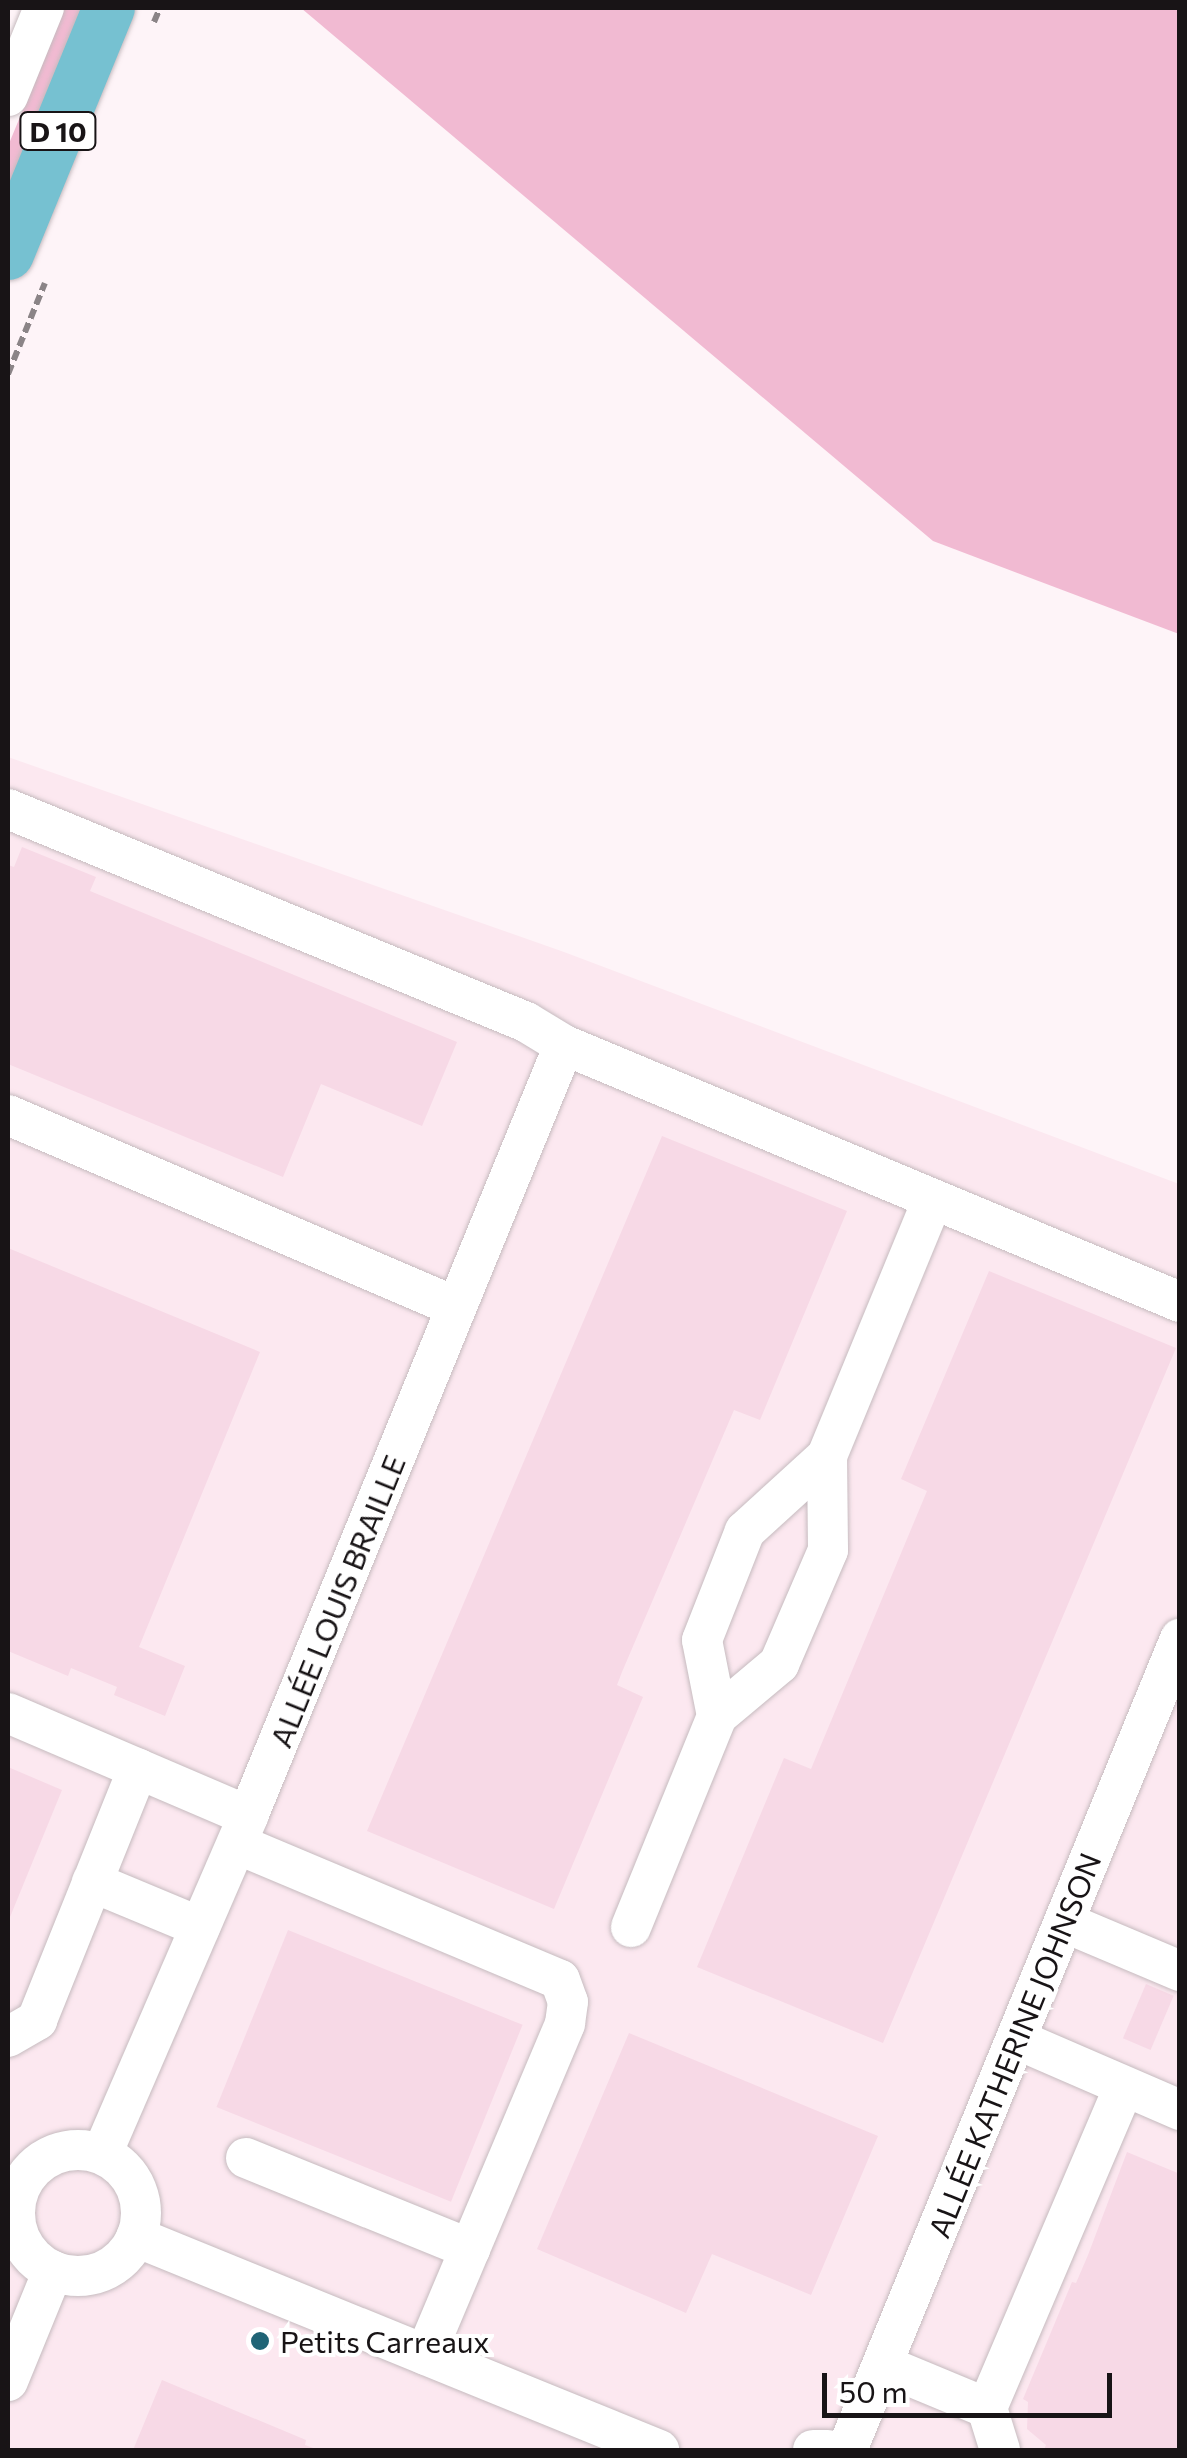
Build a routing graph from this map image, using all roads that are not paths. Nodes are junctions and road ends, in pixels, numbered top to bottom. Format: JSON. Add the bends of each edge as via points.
{"nodes":[{"id":1,"x":44,"y":8,"type":"edge"},
{"id":2,"x":109,"y":8,"type":"edge"},
{"id":3,"x":8,"y":96,"type":"edge"},
{"id":4,"x":8,"y":254,"type":"edge"},
{"id":5,"x":8,"y":809,"type":"edge"},
{"id":6,"x":564,"y":1046,"type":"junction"},
{"id":7,"x":8,"y":1116,"type":"edge"},
{"id":8,"x":932,"y":1201,"type":"junction"},
{"id":9,"x":1180,"y":1302,"type":"edge"},
{"id":10,"x":458,"y":1307,"type":"junction"},
{"id":11,"x":826,"y":1456,"type":"junction"},
{"id":12,"x":1180,"y":1640,"type":"edge"},
{"id":13,"x":1171,"y":1687,"type":"edge"},
{"id":14,"x":8,"y":1713,"type":"edge"},
{"id":15,"x":717,"y":1716,"type":"junction"},
{"id":16,"x":138,"y":1769,"type":"junction"},
{"id":17,"x":242,"y":1830,"type":"junction"},
{"id":18,"x":92,"y":1882,"type":"junction"},
{"id":19,"x":1064,"y":1922,"type":"junction"},
{"id":20,"x":200,"y":1927,"type":"junction"},
{"id":21,"x":631,"y":1927,"type":"dead end"},
{"id":22,"x":1180,"y":1971,"type":"edge"},
{"id":23,"x":8,"y":2037,"type":"edge"},
{"id":24,"x":1016,"y":2040,"type":"junction"},
{"id":25,"x":1124,"y":2086,"type":"junction"},
{"id":26,"x":1180,"y":2110,"type":"edge"},
{"id":27,"x":102,"y":2154,"type":"junction"},
{"id":28,"x":246,"y":2158,"type":"dead end"},
{"id":29,"x":13,"y":2186,"type":"edge"},
{"id":30,"x":136,"y":2237,"type":"junction"},
{"id":31,"x":470,"y":2250,"type":"junction"},
{"id":32,"x":53,"y":2271,"type":"junction"},
{"id":33,"x":426,"y":2355,"type":"junction"},
{"id":34,"x":883,"y":2365,"type":"junction"},
{"id":35,"x":8,"y":2381,"type":"edge"},
{"id":36,"x":987,"y":2408,"type":"junction"},
{"id":37,"x":660,"y":2450,"type":"edge"},
{"id":38,"x":812,"y":2450,"type":"edge"},
{"id":39,"x":828,"y":2450,"type":"edge"},
{"id":40,"x":847,"y":2450,"type":"edge"},
{"id":41,"x":1000,"y":2450,"type":"edge"}],
"edges":[{"from":1,"to":3,"type":"street"},
{"from":2,"to":4,"type":"main road","number":"D 10"},
{"from":5,"to":6,"type":"street","via":[[526,1022]]},
{"from":6,"to":8,"type":"street"},
{"from":6,"to":10,"type":"street","name":"ALLÉE LOUIS BRAILLE"},
{"from":7,"to":10,"type":"street"},
{"from":8,"to":9,"type":"street"},
{"from":8,"to":11,"type":"street"},
{"from":10,"to":17,"type":"street","name":"ALLÉE LOUIS BRAILLE"},
{"from":11,"to":15,"type":"street","via":[[828,1550],[779,1664]]},
{"from":11,"to":15,"type":"street","via":[[745,1531],[702,1640]]},
{"from":12,"to":13,"type":"street","name":"ALLÉE KATHERINE JOHNSON"},
{"from":13,"to":19,"type":"street","name":"ALLÉE KATHERINE JOHNSON"},
{"from":14,"to":16,"type":"street"},
{"from":15,"to":21,"type":"street"},
{"from":16,"to":17,"type":"street"},
{"from":16,"to":18,"type":"street"},
{"from":17,"to":20,"type":"street","name":"ALLÉE LOUIS BRAILLE"},
{"from":17,"to":31,"type":"street","via":[[560,1980],[568,2002],[565,2024]]},
{"from":18,"to":20,"type":"street"},
{"from":18,"to":23,"type":"street","via":[[37,2020]]},
{"from":19,"to":22,"type":"street"},
{"from":19,"to":24,"type":"street","name":"ALLÉE KATHERINE JOHNSON"},
{"from":20,"to":27,"type":"street","name":"ALLÉE LOUIS BRAILLE"},
{"from":24,"to":25,"type":"street"},
{"from":24,"to":34,"type":"street","name":"ALLÉE KATHERINE JOHNSON"},
{"from":25,"to":26,"type":"street"},
{"from":25,"to":36,"type":"street"},
{"from":27,"to":29,"type":"street","via":[[54,2154]]},
{"from":27,"to":30,"type":"street","via":[[136,2188],[142,2214]]},
{"from":28,"to":31,"type":"street"},
{"from":29,"to":32,"type":"street","via":[[19,2237]]},
{"from":30,"to":32,"type":"street","via":[[123,2258],[102,2272]]},
{"from":30,"to":33,"type":"street"},
{"from":31,"to":33,"type":"street"},
{"from":32,"to":35,"type":"street"},
{"from":33,"to":37,"type":"street"},
{"from":34,"to":36,"type":"street"},
{"from":34,"to":40,"type":"street","name":"ALLÉE KATHERINE JOHNSON"},
{"from":36,"to":41,"type":"street"},
{"from":38,"to":39,"type":"street"}]}
